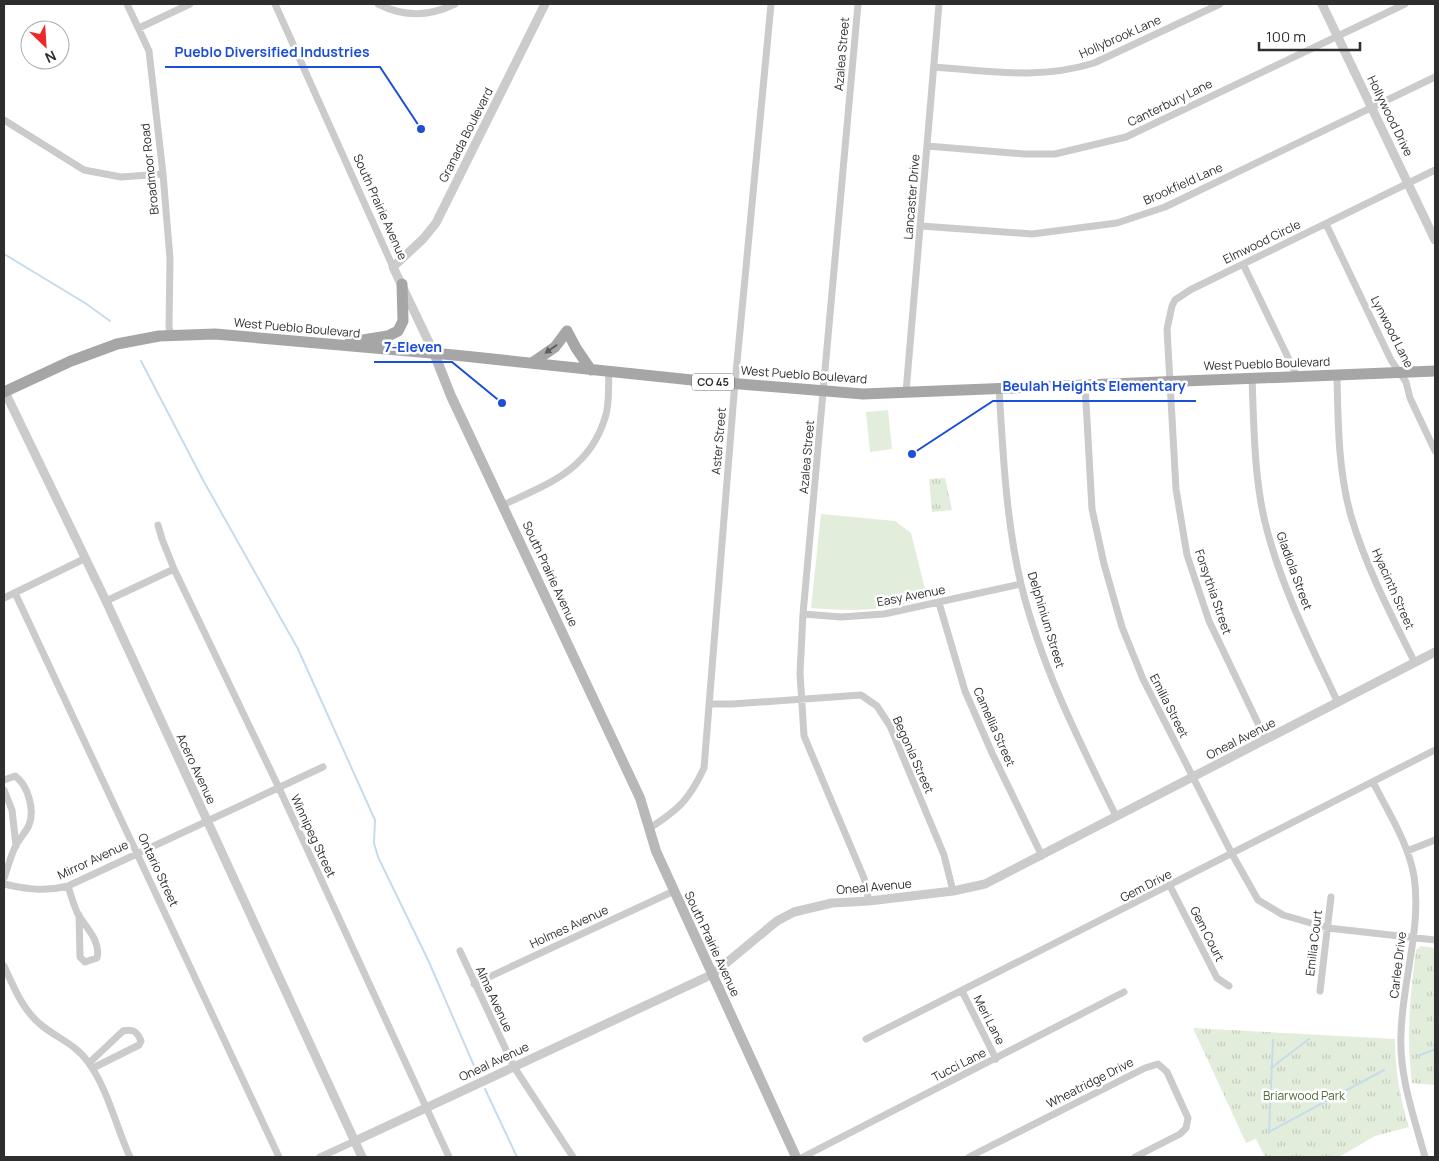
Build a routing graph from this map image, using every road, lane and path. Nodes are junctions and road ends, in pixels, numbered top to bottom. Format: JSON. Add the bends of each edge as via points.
{"nodes":[{"id":1,"x":127,"y":4,"type":"edge"},
{"id":2,"x":190,"y":4,"type":"edge"},
{"id":3,"x":275,"y":4,"type":"edge"},
{"id":4,"x":378,"y":4,"type":"edge"},
{"id":5,"x":455,"y":4,"type":"edge"},
{"id":6,"x":545,"y":4,"type":"edge"},
{"id":7,"x":771,"y":4,"type":"edge"},
{"id":8,"x":858,"y":4,"type":"edge"},
{"id":9,"x":940,"y":4,"type":"edge"},
{"id":10,"x":1220,"y":4,"type":"edge"},
{"id":11,"x":1322,"y":4,"type":"edge"},
{"id":12,"x":1405,"y":4,"type":"edge"},
{"id":13,"x":139,"y":28,"type":"junction"},
{"id":14,"x":1337,"y":36,"type":"junction"},
{"id":15,"x":934,"y":67,"type":"junction"},
{"id":16,"x":1435,"y":77,"type":"edge"},
{"id":17,"x":1372,"y":107,"type":"junction"},
{"id":18,"x":4,"y":120,"type":"edge"},
{"id":19,"x":927,"y":146,"type":"junction"},
{"id":20,"x":1435,"y":170,"type":"edge"},
{"id":21,"x":163,"y":174,"type":"junction"},
{"id":22,"x":1409,"y":183,"type":"junction"},
{"id":23,"x":1326,"y":224,"type":"junction"},
{"id":24,"x":921,"y":226,"type":"junction"},
{"id":25,"x":1435,"y":240,"type":"edge"},
{"id":26,"x":1243,"y":264,"type":"junction"},
{"id":27,"x":393,"y":267,"type":"junction"},
{"id":28,"x":402,"y":284,"type":"junction"},
{"id":29,"x":171,"y":336,"type":"junction"},
{"id":30,"x":334,"y":345,"type":"junction"},
{"id":31,"x":434,"y":354,"type":"junction"},
{"id":32,"x":532,"y":364,"type":"junction"},
{"id":33,"x":591,"y":370,"type":"junction"},
{"id":34,"x":608,"y":371,"type":"junction"},
{"id":35,"x":1435,"y":371,"type":"edge"},
{"id":36,"x":1399,"y":373,"type":"junction"},
{"id":37,"x":1337,"y":375,"type":"junction"},
{"id":38,"x":1297,"y":376,"type":"junction"},
{"id":39,"x":1252,"y":378,"type":"junction"},
{"id":40,"x":1169,"y":382,"type":"junction"},
{"id":41,"x":736,"y":384,"type":"junction"},
{"id":42,"x":1085,"y":385,"type":"junction"},
{"id":43,"x":999,"y":388,"type":"junction"},
{"id":44,"x":4,"y":392,"type":"edge"},
{"id":45,"x":824,"y":392,"type":"junction"},
{"id":46,"x":906,"y":392,"type":"junction"},
{"id":47,"x":1435,"y":451,"type":"edge"},
{"id":48,"x":503,"y":505,"type":"junction"},
{"id":49,"x":158,"y":525,"type":"dead end"},
{"id":50,"x":84,"y":559,"type":"junction"},
{"id":51,"x":174,"y":569,"type":"junction"},
{"id":52,"x":1021,"y":584,"type":"junction"},
{"id":53,"x":16,"y":593,"type":"junction"},
{"id":54,"x":4,"y":598,"type":"edge"},
{"id":55,"x":106,"y":601,"type":"junction"},
{"id":56,"x":939,"y":603,"type":"junction"},
{"id":57,"x":803,"y":614,"type":"junction"},
{"id":58,"x":1435,"y":652,"type":"edge"},
{"id":59,"x":1415,"y":663,"type":"junction"},
{"id":60,"x":800,"y":698,"type":"junction"},
{"id":61,"x":710,"y":704,"type":"junction"},
{"id":62,"x":1338,"y":704,"type":"junction"},
{"id":63,"x":1266,"y":740,"type":"junction"},
{"id":64,"x":1435,"y":750,"type":"edge"},
{"id":65,"x":323,"y":767,"type":"dead end"},
{"id":66,"x":1193,"y":778,"type":"junction"},
{"id":67,"x":4,"y":780,"type":"edge"},
{"id":68,"x":1373,"y":782,"type":"junction"},
{"id":69,"x":279,"y":788,"type":"junction"},
{"id":70,"x":4,"y":790,"type":"edge"},
{"id":71,"x":1116,"y":816,"type":"junction"},
{"id":72,"x":206,"y":821,"type":"junction"},
{"id":73,"x":650,"y":828,"type":"junction"},
{"id":74,"x":1435,"y":840,"type":"edge"},
{"id":75,"x":16,"y":846,"type":"junction"},
{"id":76,"x":1407,"y":851,"type":"junction"},
{"id":77,"x":138,"y":852,"type":"junction"},
{"id":78,"x":1232,"y":854,"type":"junction"},
{"id":79,"x":1042,"y":856,"type":"junction"},
{"id":80,"x":4,"y":878,"type":"edge"},
{"id":81,"x":4,"y":884,"type":"edge"},
{"id":82,"x":68,"y":886,"type":"junction"},
{"id":83,"x":1170,"y":886,"type":"junction"},
{"id":84,"x":674,"y":891,"type":"junction"},
{"id":85,"x":954,"y":891,"type":"junction"},
{"id":86,"x":1331,"y":897,"type":"dead end"},
{"id":87,"x":869,"y":901,"type":"junction"},
{"id":88,"x":79,"y":915,"type":"junction"},
{"id":89,"x":1328,"y":928,"type":"junction"},
{"id":90,"x":1412,"y":937,"type":"junction"},
{"id":91,"x":1435,"y":940,"type":"edge"},
{"id":92,"x":460,"y":951,"type":"dead end"},
{"id":93,"x":4,"y":966,"type":"edge"},
{"id":94,"x":713,"y":974,"type":"junction"},
{"id":95,"x":474,"y":984,"type":"junction"},
{"id":96,"x":1229,"y":986,"type":"dead end"},
{"id":97,"x":962,"y":991,"type":"junction"},
{"id":98,"x":1124,"y":992,"type":"dead end"},
{"id":99,"x":1320,"y":992,"type":"dead end"},
{"id":100,"x":866,"y":1039,"type":"dead end"},
{"id":101,"x":996,"y":1058,"type":"junction"},
{"id":102,"x":91,"y":1066,"type":"junction"},
{"id":103,"x":514,"y":1067,"type":"junction"},
{"id":104,"x":426,"y":1107,"type":"junction"},
{"id":105,"x":355,"y":1142,"type":"junction"},
{"id":106,"x":130,"y":1157,"type":"edge"},
{"id":107,"x":279,"y":1157,"type":"edge"},
{"id":108,"x":320,"y":1157,"type":"edge"},
{"id":109,"x":362,"y":1157,"type":"edge"},
{"id":110,"x":449,"y":1157,"type":"edge"},
{"id":111,"x":573,"y":1157,"type":"edge"},
{"id":112,"x":796,"y":1157,"type":"edge"},
{"id":113,"x":803,"y":1157,"type":"edge"},
{"id":114,"x":969,"y":1157,"type":"edge"},
{"id":115,"x":1135,"y":1157,"type":"edge"},
{"id":116,"x":1425,"y":1157,"type":"edge"}],
"edges":[{"from":1,"to":13,"type":"street","name":"Broadmoor Road"},
{"from":2,"to":13,"type":"street"},
{"from":3,"to":27,"type":"street","name":"South Prairie Avenue"},
{"from":4,"to":5,"type":"street","via":[[411,15],[438,12]]},
{"from":6,"to":27,"type":"street","name":"Granada Boulevard","via":[[436,223]]},
{"from":7,"to":41,"type":"street","name":"Aster Street"},
{"from":8,"to":45,"type":"street","name":"Azalea Street"},
{"from":9,"to":15,"type":"street","name":"Lancaster Drive"},
{"from":10,"to":15,"type":"street","name":"Hollybrook Lane","via":[[1094,63],[1074,69],[1033,74]]},
{"from":11,"to":14,"type":"street","name":"Hollywood Drive"},
{"from":12,"to":14,"type":"street","name":"Canterbury Lane"},
{"from":13,"to":21,"type":"street","name":"Broadmoor Road","via":[[149,52]]},
{"from":14,"to":17,"type":"street","name":"Hollywood Drive"},
{"from":14,"to":19,"type":"street","name":"Canterbury Lane","via":[[1126,137],[1098,145],[1055,154]]},
{"from":15,"to":19,"type":"street","name":"Lancaster Drive"},
{"from":16,"to":17,"type":"street","name":"Brookfield Lane"},
{"from":17,"to":22,"type":"street","name":"Hollywood Drive"},
{"from":17,"to":24,"type":"street","name":"Brookfield Lane","via":[[1165,207],[1117,223],[1032,234]]},
{"from":18,"to":21,"type":"street","via":[[84,170],[121,177]]},
{"from":19,"to":24,"type":"street","name":"Lancaster Drive"},
{"from":20,"to":22,"type":"street","name":"Elmwood Circle"},
{"from":21,"to":29,"type":"street","name":"Broadmoor Road","via":[[170,259]]},
{"from":22,"to":23,"type":"street","name":"Elmwood Circle"},
{"from":22,"to":25,"type":"street","name":"Hollywood Drive"},
{"from":23,"to":26,"type":"street","name":"Elmwood Circle"},
{"from":23,"to":36,"type":"street","name":"Lynwood Lane"},
{"from":24,"to":46,"type":"street","name":"Lancaster Drive"},
{"from":26,"to":38,"type":"street"},
{"from":26,"to":40,"type":"street","name":"Elmwood Circle","via":[[1175,300],[1167,320]]},
{"from":27,"to":28,"type":"street","name":"South Prairie Avenue"},
{"from":28,"to":30,"type":"main road","via":[[403,321],[398,331],[384,337]]},
{"from":28,"to":31,"type":"street","name":"South Prairie Avenue"},
{"from":29,"to":30,"type":"main road","name":"West Pueblo Boulevard","number":"CO 45","via":[[215,334]]},
{"from":29,"to":44,"type":"main road","name":"West Pueblo Boulevard","number":"CO 45","via":[[141,338],[95,351]]},
{"from":30,"to":31,"type":"main road","name":"West Pueblo Boulevard","number":"CO 45"},
{"from":31,"to":32,"type":"main road","name":"West Pueblo Boulevard","number":"CO 45"},
{"from":31,"to":48,"type":"main road","name":"South Prairie Avenue"},
{"from":32,"to":33,"type":"main road","name":"West Pueblo Boulevard","number":"CO 45"},
{"from":33,"to":32,"type":"main road","one_way":true,"via":[[567,331],[555,347]]},
{"from":33,"to":34,"type":"main road","name":"West Pueblo Boulevard","number":"CO 45"},
{"from":34,"to":41,"type":"main road","name":"West Pueblo Boulevard","number":"CO 45"},
{"from":34,"to":48,"type":"street","via":[[606,417],[580,462],[561,477]]},
{"from":35,"to":36,"type":"main road","name":"West Pueblo Boulevard","number":"CO 45"},
{"from":36,"to":37,"type":"main road","name":"West Pueblo Boulevard","number":"CO 45"},
{"from":36,"to":47,"type":"street","name":"Lynwood Lane","via":[[1406,382],[1410,398]]},
{"from":37,"to":38,"type":"main road","name":"West Pueblo Boulevard","number":"CO 45"},
{"from":37,"to":59,"type":"street","name":"Hyacinth Street","via":[[1340,457],[1350,514],[1368,568]]},
{"from":38,"to":39,"type":"main road","name":"West Pueblo Boulevard","number":"CO 45"},
{"from":39,"to":40,"type":"main road","name":"West Pueblo Boulevard","number":"CO 45"},
{"from":39,"to":62,"type":"street","name":"Gladiola Street","via":[[1258,481],[1267,529],[1282,579]]},
{"from":40,"to":42,"type":"main road","name":"West Pueblo Boulevard","number":"CO 45"},
{"from":40,"to":63,"type":"street","name":"Forsythia Street","via":[[1176,489],[1188,555],[1209,620]]},
{"from":41,"to":45,"type":"main road","name":"West Pueblo Boulevard","number":"CO 45"},
{"from":41,"to":61,"type":"street","name":"Aster Street"},
{"from":42,"to":43,"type":"main road","name":"West Pueblo Boulevard","number":"CO 45"},
{"from":42,"to":66,"type":"street","name":"Emilia Street","via":[[1092,510],[1104,564],[1122,627],[1143,680]]},
{"from":43,"to":46,"type":"main road","name":"West Pueblo Boulevard","number":"CO 45"},
{"from":43,"to":52,"type":"street","name":"Delphinium Street","via":[[1003,459]]},
{"from":44,"to":50,"type":"street","name":"Acero Avenue"},
{"from":45,"to":46,"type":"main road","name":"West Pueblo Boulevard","number":"CO 45"},
{"from":45,"to":57,"type":"street","name":"Azalea Street"},
{"from":48,"to":73,"type":"main road","name":"South Prairie Avenue","via":[[636,789]]},
{"from":49,"to":51,"type":"street","name":"Winnipeg Street"},
{"from":50,"to":53,"type":"street"},
{"from":50,"to":55,"type":"street","name":"Acero Avenue"},
{"from":51,"to":55,"type":"street"},
{"from":51,"to":69,"type":"street","name":"Winnipeg Street"},
{"from":52,"to":56,"type":"street","name":"Easy Avenue"},
{"from":52,"to":71,"type":"street","name":"Delphinium Street","via":[[1066,717]]},
{"from":53,"to":54,"type":"street"},
{"from":53,"to":77,"type":"street","name":"Ontario Street"},
{"from":55,"to":72,"type":"street","name":"Acero Avenue"},
{"from":56,"to":57,"type":"street","name":"Easy Avenue","via":[[884,614],[841,617]]},
{"from":56,"to":79,"type":"street","name":"Camellia Street","via":[[965,691]]},
{"from":57,"to":60,"type":"street","name":"Azalea Street"},
{"from":58,"to":59,"type":"street","name":"Oneal Avenue"},
{"from":59,"to":62,"type":"street","name":"Oneal Avenue"},
{"from":60,"to":61,"type":"street","name":"Begonia Street"},
{"from":60,"to":85,"type":"street","name":"Begonia Street","via":[[861,695],[877,706],[890,726],[944,855]]},
{"from":60,"to":87,"type":"street","name":"Azalea Street","via":[[804,736],[864,878]]},
{"from":61,"to":73,"type":"street","name":"Aster Street","via":[[704,768],[693,791],[675,812]]},
{"from":62,"to":63,"type":"street","name":"Oneal Avenue"},
{"from":63,"to":66,"type":"street","name":"Oneal Avenue"},
{"from":64,"to":68,"type":"street","name":"Gem Drive"},
{"from":65,"to":69,"type":"street","name":"Mirror Avenue"},
{"from":66,"to":71,"type":"street","name":"Oneal Avenue"},
{"from":66,"to":78,"type":"street","name":"Emilia Street"},
{"from":67,"to":75,"type":"street","via":[[15,776],[30,800],[29,824]]},
{"from":68,"to":76,"type":"street","name":"Carlee Drive"},
{"from":68,"to":78,"type":"street","name":"Gem Drive"},
{"from":69,"to":72,"type":"street","name":"Mirror Avenue"},
{"from":69,"to":104,"type":"street","name":"Winnipeg Street"},
{"from":70,"to":75,"type":"street","via":[[12,810]]},
{"from":71,"to":79,"type":"street","name":"Oneal Avenue"},
{"from":72,"to":77,"type":"street","name":"Mirror Avenue"},
{"from":72,"to":105,"type":"street","name":"Acero Avenue"},
{"from":73,"to":84,"type":"main road","name":"South Prairie Avenue","via":[[656,851]]},
{"from":74,"to":76,"type":"street"},
{"from":75,"to":80,"type":"street"},
{"from":76,"to":90,"type":"street","name":"Carlee Drive","via":[[1416,911]]},
{"from":77,"to":82,"type":"street","name":"Mirror Avenue"},
{"from":77,"to":107,"type":"street","name":"Ontario Street"},
{"from":78,"to":83,"type":"street","name":"Gem Drive"},
{"from":78,"to":89,"type":"street","name":"Emilia Street","via":[[1258,900],[1283,915]]},
{"from":79,"to":85,"type":"street","name":"Oneal Avenue","via":[[984,884]]},
{"from":81,"to":82,"type":"street","name":"Mirror Avenue","via":[[34,890]]},
{"from":82,"to":88,"type":"street"},
{"from":83,"to":96,"type":"street","name":"Gem Court","via":[[1217,978]]},
{"from":83,"to":97,"type":"street","name":"Gem Drive"},
{"from":84,"to":94,"type":"main road","name":"South Prairie Avenue"},
{"from":84,"to":95,"type":"street","name":"Holmes Avenue"},
{"from":85,"to":87,"type":"street","name":"Oneal Avenue"},
{"from":86,"to":89,"type":"street","name":"Emilia Court"},
{"from":87,"to":94,"type":"street","name":"Oneal Avenue","via":[[832,903],[794,912],[777,921]]},
{"from":88,"to":88,"type":"street","via":[[98,947],[98,958],[90,962],[80,957]]},
{"from":89,"to":90,"type":"street","name":"Emilia Street"},
{"from":89,"to":99,"type":"street","name":"Emilia Court"},
{"from":90,"to":91,"type":"street","name":"Emilia Street"},
{"from":90,"to":116,"type":"street","name":"Carlee Drive","via":[[1400,1035],[1404,1077]]},
{"from":92,"to":95,"type":"street","name":"Alma Avenue"},
{"from":93,"to":102,"type":"street","via":[[30,1014],[79,1050]]},
{"from":94,"to":103,"type":"street","name":"Oneal Avenue"},
{"from":94,"to":112,"type":"main road","name":"South Prairie Avenue"},
{"from":95,"to":103,"type":"street","name":"Alma Avenue"},
{"from":97,"to":100,"type":"street","name":"Gem Drive"},
{"from":97,"to":101,"type":"street","name":"Meri Lane"},
{"from":98,"to":101,"type":"street","name":"Tucci Lane"},
{"from":101,"to":113,"type":"street","name":"Tucci Lane"},
{"from":102,"to":102,"type":"street","via":[[139,1045],[139,1035],[123,1030]]},
{"from":102,"to":106,"type":"street"},
{"from":103,"to":104,"type":"street","name":"Oneal Avenue"},
{"from":103,"to":111,"type":"street","name":"Alma Avenue"},
{"from":104,"to":105,"type":"street","name":"Oneal Avenue"},
{"from":104,"to":110,"type":"street","name":"Winnipeg Street"},
{"from":105,"to":108,"type":"street","name":"Oneal Avenue"},
{"from":105,"to":109,"type":"street","name":"Acero Avenue"},
{"from":114,"to":115,"type":"street","name":"Wheatridge Drive","via":[[1158,1064],[1167,1072],[1188,1118],[1186,1128]]}]}
